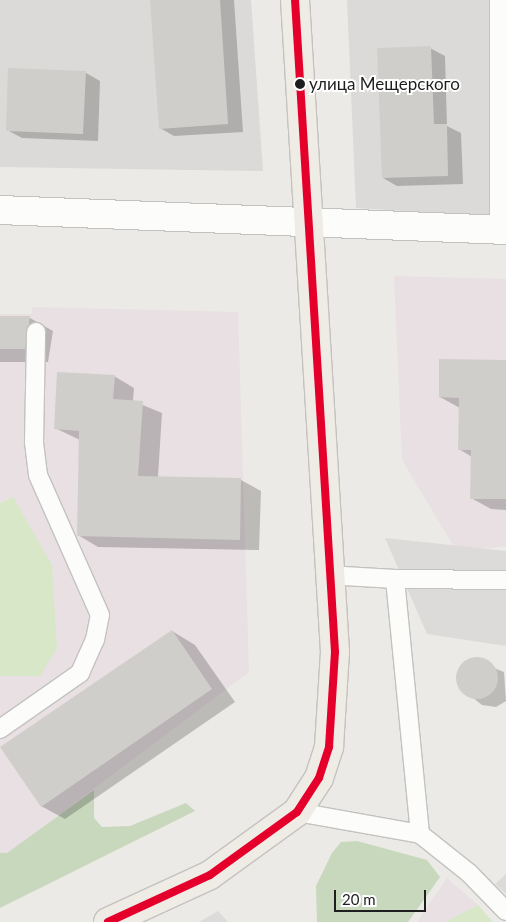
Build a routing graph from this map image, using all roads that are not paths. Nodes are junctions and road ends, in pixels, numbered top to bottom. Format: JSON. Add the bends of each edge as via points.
{"nodes":[{"id":1,"x":295,"y":0,"type":"edge"},
{"id":2,"x":500,"y":0,"type":"edge"},
{"id":3,"x":0,"y":210,"type":"edge"},
{"id":4,"x":306,"y":220,"type":"junction"},
{"id":5,"x":502,"y":230,"type":"edge"},
{"id":6,"x":36,"y":332,"type":"dead end"},
{"id":7,"x":327,"y":575,"type":"junction"},
{"id":8,"x":395,"y":579,"type":"junction"},
{"id":9,"x":506,"y":580,"type":"edge"},
{"id":10,"x":0,"y":729,"type":"edge"},
{"id":11,"x":297,"y":812,"type":"junction"},
{"id":12,"x":420,"y":834,"type":"junction"},
{"id":13,"x":506,"y":911,"type":"edge"},
{"id":14,"x":109,"y":922,"type":"edge"}],
"edges":[{"from":1,"to":4,"type":"main road"},
{"from":2,"to":5,"type":"lane"},
{"from":3,"to":4,"type":"street"},
{"from":4,"to":5,"type":"street"},
{"from":4,"to":7,"type":"main road"},
{"from":6,"to":10,"type":"lane","via":[[34,441],[38,475],[100,615],[95,640],[80,673]]},
{"from":7,"to":8,"type":"lane"},
{"from":7,"to":11,"type":"main road","via":[[335,652],[335,708],[319,778]]},
{"from":8,"to":9,"type":"lane"},
{"from":8,"to":12,"type":"lane"},
{"from":11,"to":12,"type":"lane"},
{"from":11,"to":14,"type":"main road","via":[[210,876]]},
{"from":12,"to":13,"type":"lane","via":[[469,873]]}]}
